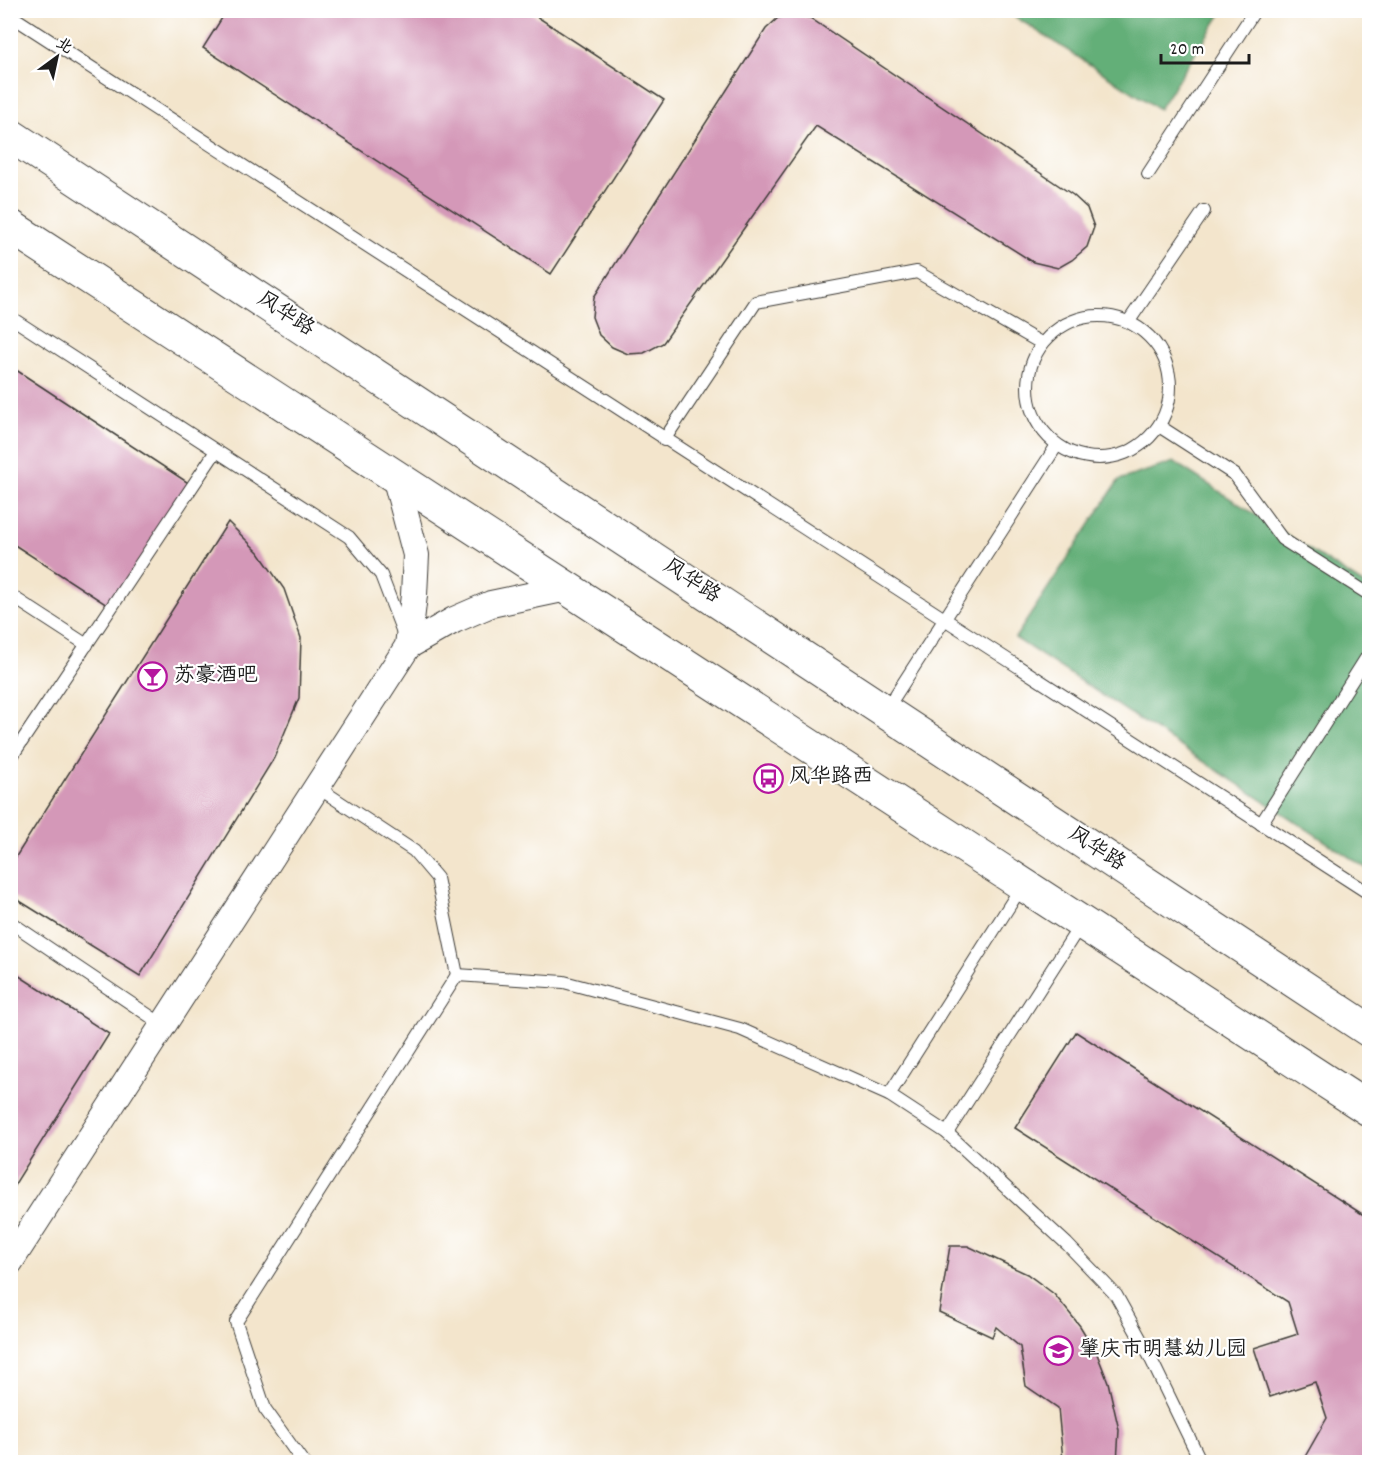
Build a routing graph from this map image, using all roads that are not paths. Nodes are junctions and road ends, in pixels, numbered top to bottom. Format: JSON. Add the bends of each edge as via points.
{"nodes":[{"id":1,"x":1255,"y":10,"type":"edge"},
{"id":2,"x":10,"y":15,"type":"edge"},
{"id":3,"x":10,"y":135,"type":"edge"},
{"id":4,"x":1148,"y":174,"type":"dead end"},
{"id":5,"x":1204,"y":212,"type":"dead end"},
{"id":6,"x":10,"y":226,"type":"edge"},
{"id":7,"x":10,"y":317,"type":"edge"},
{"id":8,"x":1129,"y":321,"type":"junction"},
{"id":9,"x":1041,"y":343,"type":"junction"},
{"id":10,"x":1159,"y":426,"type":"junction"},
{"id":11,"x":664,"y":440,"type":"junction"},
{"id":12,"x":1058,"y":445,"type":"junction"},
{"id":13,"x":216,"y":451,"type":"junction"},
{"id":14,"x":395,"y":476,"type":"junction"},
{"id":15,"x":567,"y":588,"type":"junction"},
{"id":16,"x":10,"y":595,"type":"edge"},
{"id":17,"x":1370,"y":595,"type":"edge"},
{"id":18,"x":944,"y":620,"type":"junction"},
{"id":19,"x":87,"y":645,"type":"junction"},
{"id":20,"x":408,"y":646,"type":"junction"},
{"id":21,"x":1370,"y":652,"type":"edge"},
{"id":22,"x":886,"y":711,"type":"junction"},
{"id":23,"x":10,"y":759,"type":"edge"},
{"id":24,"x":317,"y":787,"type":"junction"},
{"id":25,"x":1261,"y":824,"type":"junction"},
{"id":26,"x":1023,"y":885,"type":"junction"},
{"id":27,"x":1370,"y":894,"type":"edge"},
{"id":28,"x":10,"y":922,"type":"edge"},
{"id":29,"x":1082,"y":923,"type":"junction"},
{"id":30,"x":457,"y":975,"type":"junction"},
{"id":31,"x":163,"y":1025,"type":"junction"},
{"id":32,"x":1370,"y":1031,"type":"edge"},
{"id":33,"x":889,"y":1095,"type":"junction"},
{"id":34,"x":1370,"y":1110,"type":"edge"},
{"id":35,"x":947,"y":1133,"type":"junction"},
{"id":36,"x":10,"y":1262,"type":"edge"},
{"id":37,"x":303,"y":1462,"type":"edge"},
{"id":38,"x":1201,"y":1462,"type":"edge"}],
"edges":[{"from":1,"to":4,"type":"lane"},
{"from":2,"to":11,"type":"lane"},
{"from":3,"to":22,"type":"main road","name":"风华路"},
{"from":5,"to":8,"type":"lane"},
{"from":6,"to":14,"type":"main road"},
{"from":7,"to":13,"type":"lane"},
{"from":8,"to":9,"type":"lane","via":[[1105,315],[1080,317],[1058,327]]},
{"from":8,"to":10,"type":"lane","via":[[1149,335],[1164,355],[1170,379],[1169,403]]},
{"from":9,"to":11,"type":"lane","via":[[917,272],[756,302]]},
{"from":9,"to":12,"type":"lane","via":[[1030,363],[1030,408],[1041,429]]},
{"from":10,"to":12,"type":"lane","via":[[1144,443],[1124,454],[1101,459],[1078,455]]},
{"from":10,"to":17,"type":"lane","via":[[1236,475],[1282,539]]},
{"from":11,"to":18,"type":"lane"},
{"from":12,"to":18,"type":"lane"},
{"from":13,"to":19,"type":"lane"},
{"from":13,"to":20,"type":"lane","via":[[349,537],[381,575]]},
{"from":14,"to":15,"type":"main road"},
{"from":14,"to":20,"type":"street","via":[[416,555]]},
{"from":15,"to":20,"type":"street","via":[[491,604]]},
{"from":15,"to":26,"type":"main road"},
{"from":16,"to":19,"type":"lane"},
{"from":18,"to":22,"type":"lane"},
{"from":18,"to":25,"type":"lane"},
{"from":19,"to":23,"type":"lane"},
{"from":20,"to":24,"type":"street"},
{"from":21,"to":25,"type":"lane"},
{"from":22,"to":32,"type":"main road","name":"风华路"},
{"from":24,"to":30,"type":"lane","via":[[414,851],[437,878]]},
{"from":24,"to":31,"type":"street"},
{"from":25,"to":27,"type":"lane"},
{"from":26,"to":29,"type":"main road"},
{"from":26,"to":33,"type":"lane"},
{"from":28,"to":31,"type":"lane"},
{"from":29,"to":34,"type":"main road"},
{"from":29,"to":35,"type":"lane"},
{"from":30,"to":33,"type":"lane","via":[[564,982],[740,1029]]},
{"from":30,"to":37,"type":"lane","via":[[236,1322],[265,1409]]},
{"from":31,"to":36,"type":"street"},
{"from":33,"to":35,"type":"lane"},
{"from":35,"to":38,"type":"lane","via":[[1116,1295]]}]}
